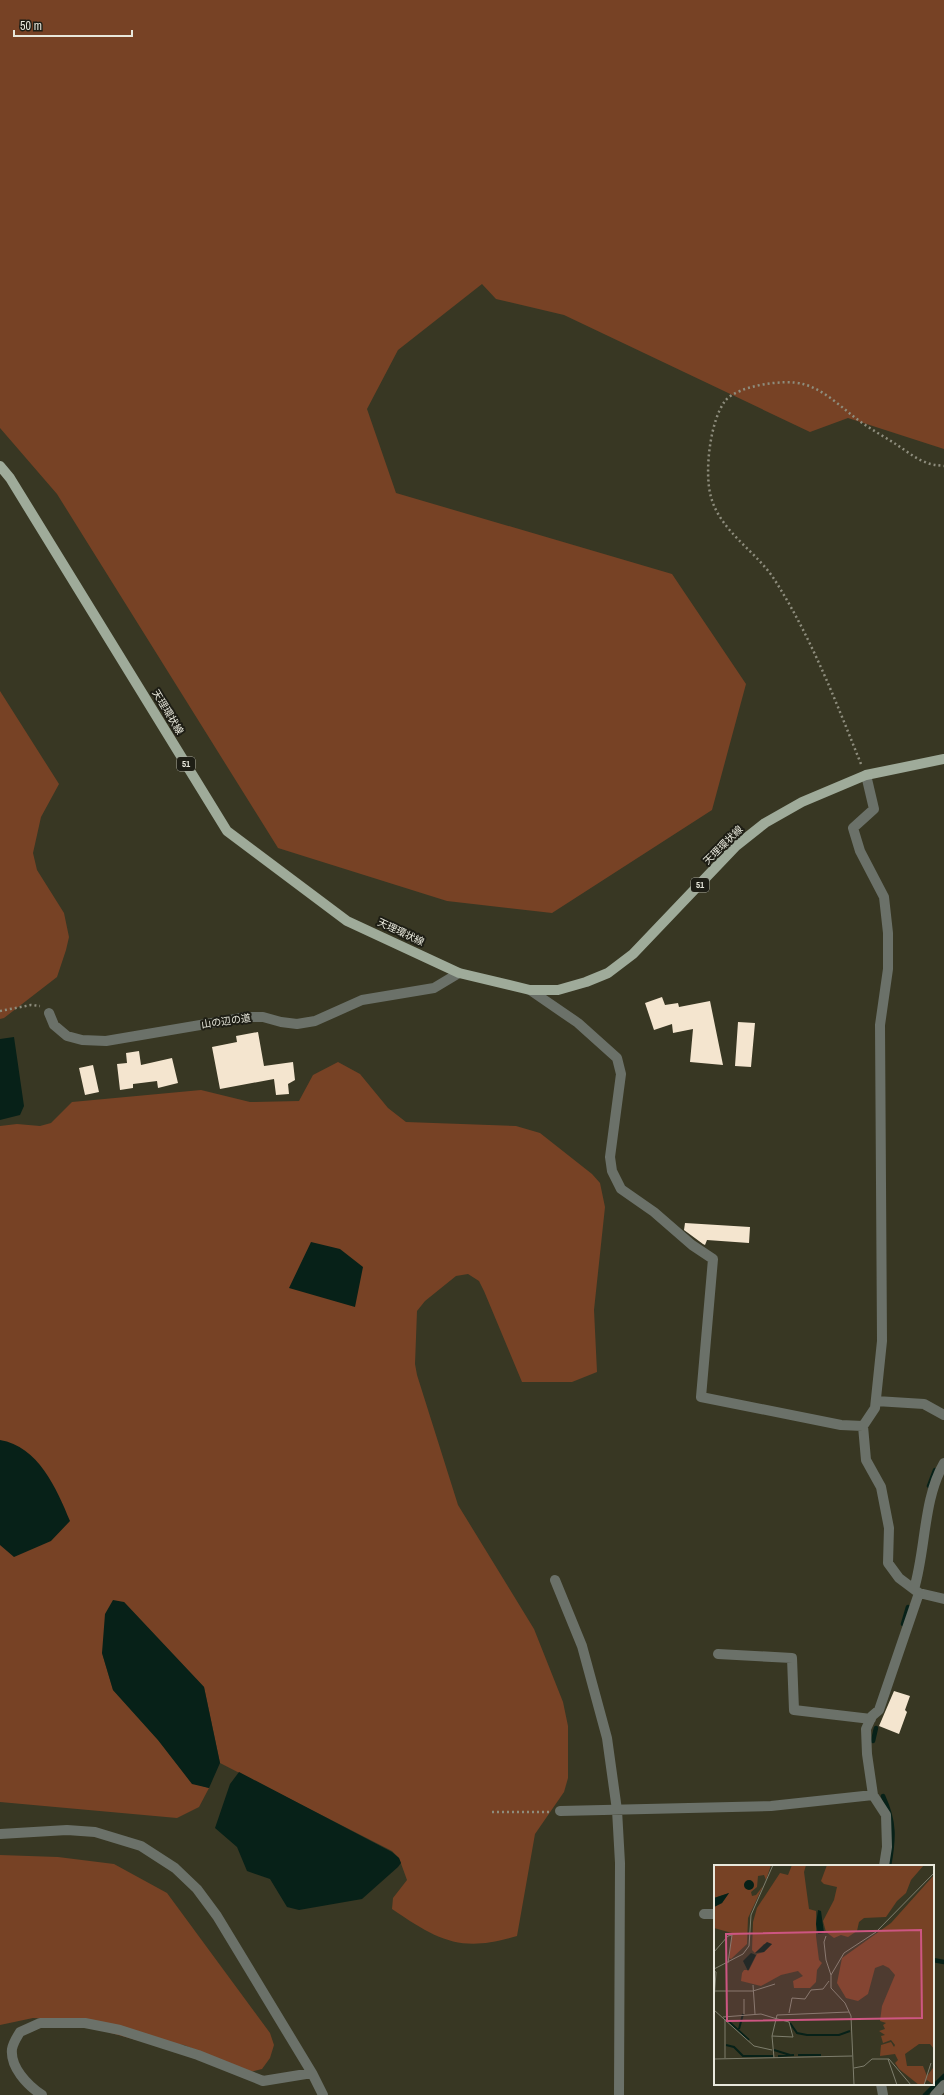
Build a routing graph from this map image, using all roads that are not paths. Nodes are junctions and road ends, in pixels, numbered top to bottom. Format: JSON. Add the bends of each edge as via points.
{"nodes":[{"id":1,"x":0,"y":466,"type":"edge"},
{"id":2,"x":944,"y":759,"type":"edge"},
{"id":3,"x":866,"y":775,"type":"junction"},
{"id":4,"x":460,"y":973,"type":"junction"},
{"id":5,"x":530,"y":990,"type":"junction"},
{"id":6,"x":49,"y":1013,"type":"road end"},
{"id":7,"x":876,"y":1401,"type":"junction"},
{"id":8,"x":944,"y":1415,"type":"edge"},
{"id":9,"x":863,"y":1426,"type":"junction"},
{"id":10,"x":944,"y":1463,"type":"edge"},
{"id":11,"x":555,"y":1580,"type":"dead end"},
{"id":12,"x":916,"y":1591,"type":"junction"},
{"id":13,"x":944,"y":1599,"type":"edge"},
{"id":14,"x":718,"y":1654,"type":"dead end"},
{"id":15,"x":870,"y":1719,"type":"junction"},
{"id":16,"x":873,"y":1795,"type":"junction"},
{"id":17,"x":617,"y":1810,"type":"junction"},
{"id":18,"x":560,"y":1812,"type":"road end"},
{"id":19,"x":0,"y":1834,"type":"edge"},
{"id":20,"x":884,"y":1865,"type":"edge"},
{"id":21,"x":704,"y":1914,"type":"dead end"},
{"id":22,"x":714,"y":1914,"type":"edge"},
{"id":23,"x":312,"y":2073,"type":"junction"},
{"id":24,"x":881,"y":2085,"type":"edge"},
{"id":25,"x":944,"y":2085,"type":"edge"},
{"id":26,"x":42,"y":2095,"type":"edge"},
{"id":27,"x":323,"y":2095,"type":"edge"},
{"id":28,"x":619,"y":2095,"type":"edge"},
{"id":29,"x":883,"y":2095,"type":"edge"},
{"id":30,"x":935,"y":2095,"type":"edge"}],
"edges":[{"from":1,"to":4,"type":"main road","name":"天理環状線","number":"51","via":[[10,478],[227,831],[347,921]]},
{"from":2,"to":3,"type":"main road","name":"天理環状線","number":"51"},
{"from":3,"to":5,"type":"main road","name":"天理環状線","number":"51","via":[[802,802],[765,823],[736,846],[633,954],[608,972],[558,990]]},
{"from":3,"to":7,"type":"street","via":[[874,809],[853,828],[860,851],[884,897],[888,933],[888,968],[880,1025],[882,1341]]},
{"from":4,"to":5,"type":"main road","name":"天理環状線","number":"51"},
{"from":4,"to":6,"type":"street","name":"山の辺の道","via":[[434,988],[362,1000],[315,1021],[297,1024],[263,1017],[246,1017],[106,1041],[82,1040],[67,1036],[54,1025]]},
{"from":5,"to":9,"type":"street","via":[[578,1024],[617,1058],[621,1074],[610,1157],[612,1171],[621,1189],[713,1259],[701,1397],[841,1425]]},
{"from":7,"to":8,"type":"street","via":[[924,1404]]},
{"from":7,"to":9,"type":"street","via":[[875,1408]]},
{"from":9,"to":12,"type":"street","via":[[866,1460],[881,1487],[889,1528],[888,1563],[899,1578]]},
{"from":10,"to":12,"type":"street","via":[[934,1482]]},
{"from":11,"to":17,"type":"street","via":[[582,1646],[607,1738]]},
{"from":12,"to":13,"type":"street"},
{"from":12,"to":15,"type":"street","via":[[879,1710]]},
{"from":14,"to":15,"type":"street","via":[[792,1658],[794,1710]]},
{"from":15,"to":16,"type":"street","via":[[866,1729],[866,1754]]},
{"from":16,"to":17,"type":"street","via":[[771,1806]]},
{"from":16,"to":20,"type":"street","via":[[886,1815],[887,1847]]},
{"from":17,"to":18,"type":"street"},
{"from":17,"to":28,"type":"street","via":[[620,1863]]},
{"from":19,"to":23,"type":"street","via":[[67,1830],[95,1832],[142,1846],[175,1868],[198,1889],[217,1916]]},
{"from":21,"to":22,"type":"street"},
{"from":23,"to":26,"type":"street","via":[[263,2081],[120,2030],[85,2023],[40,2023],[20,2032],[12,2048],[13,2062],[20,2075]]},
{"from":23,"to":27,"type":"street"},
{"from":24,"to":29,"type":"street"},
{"from":25,"to":30,"type":"street"}]}
